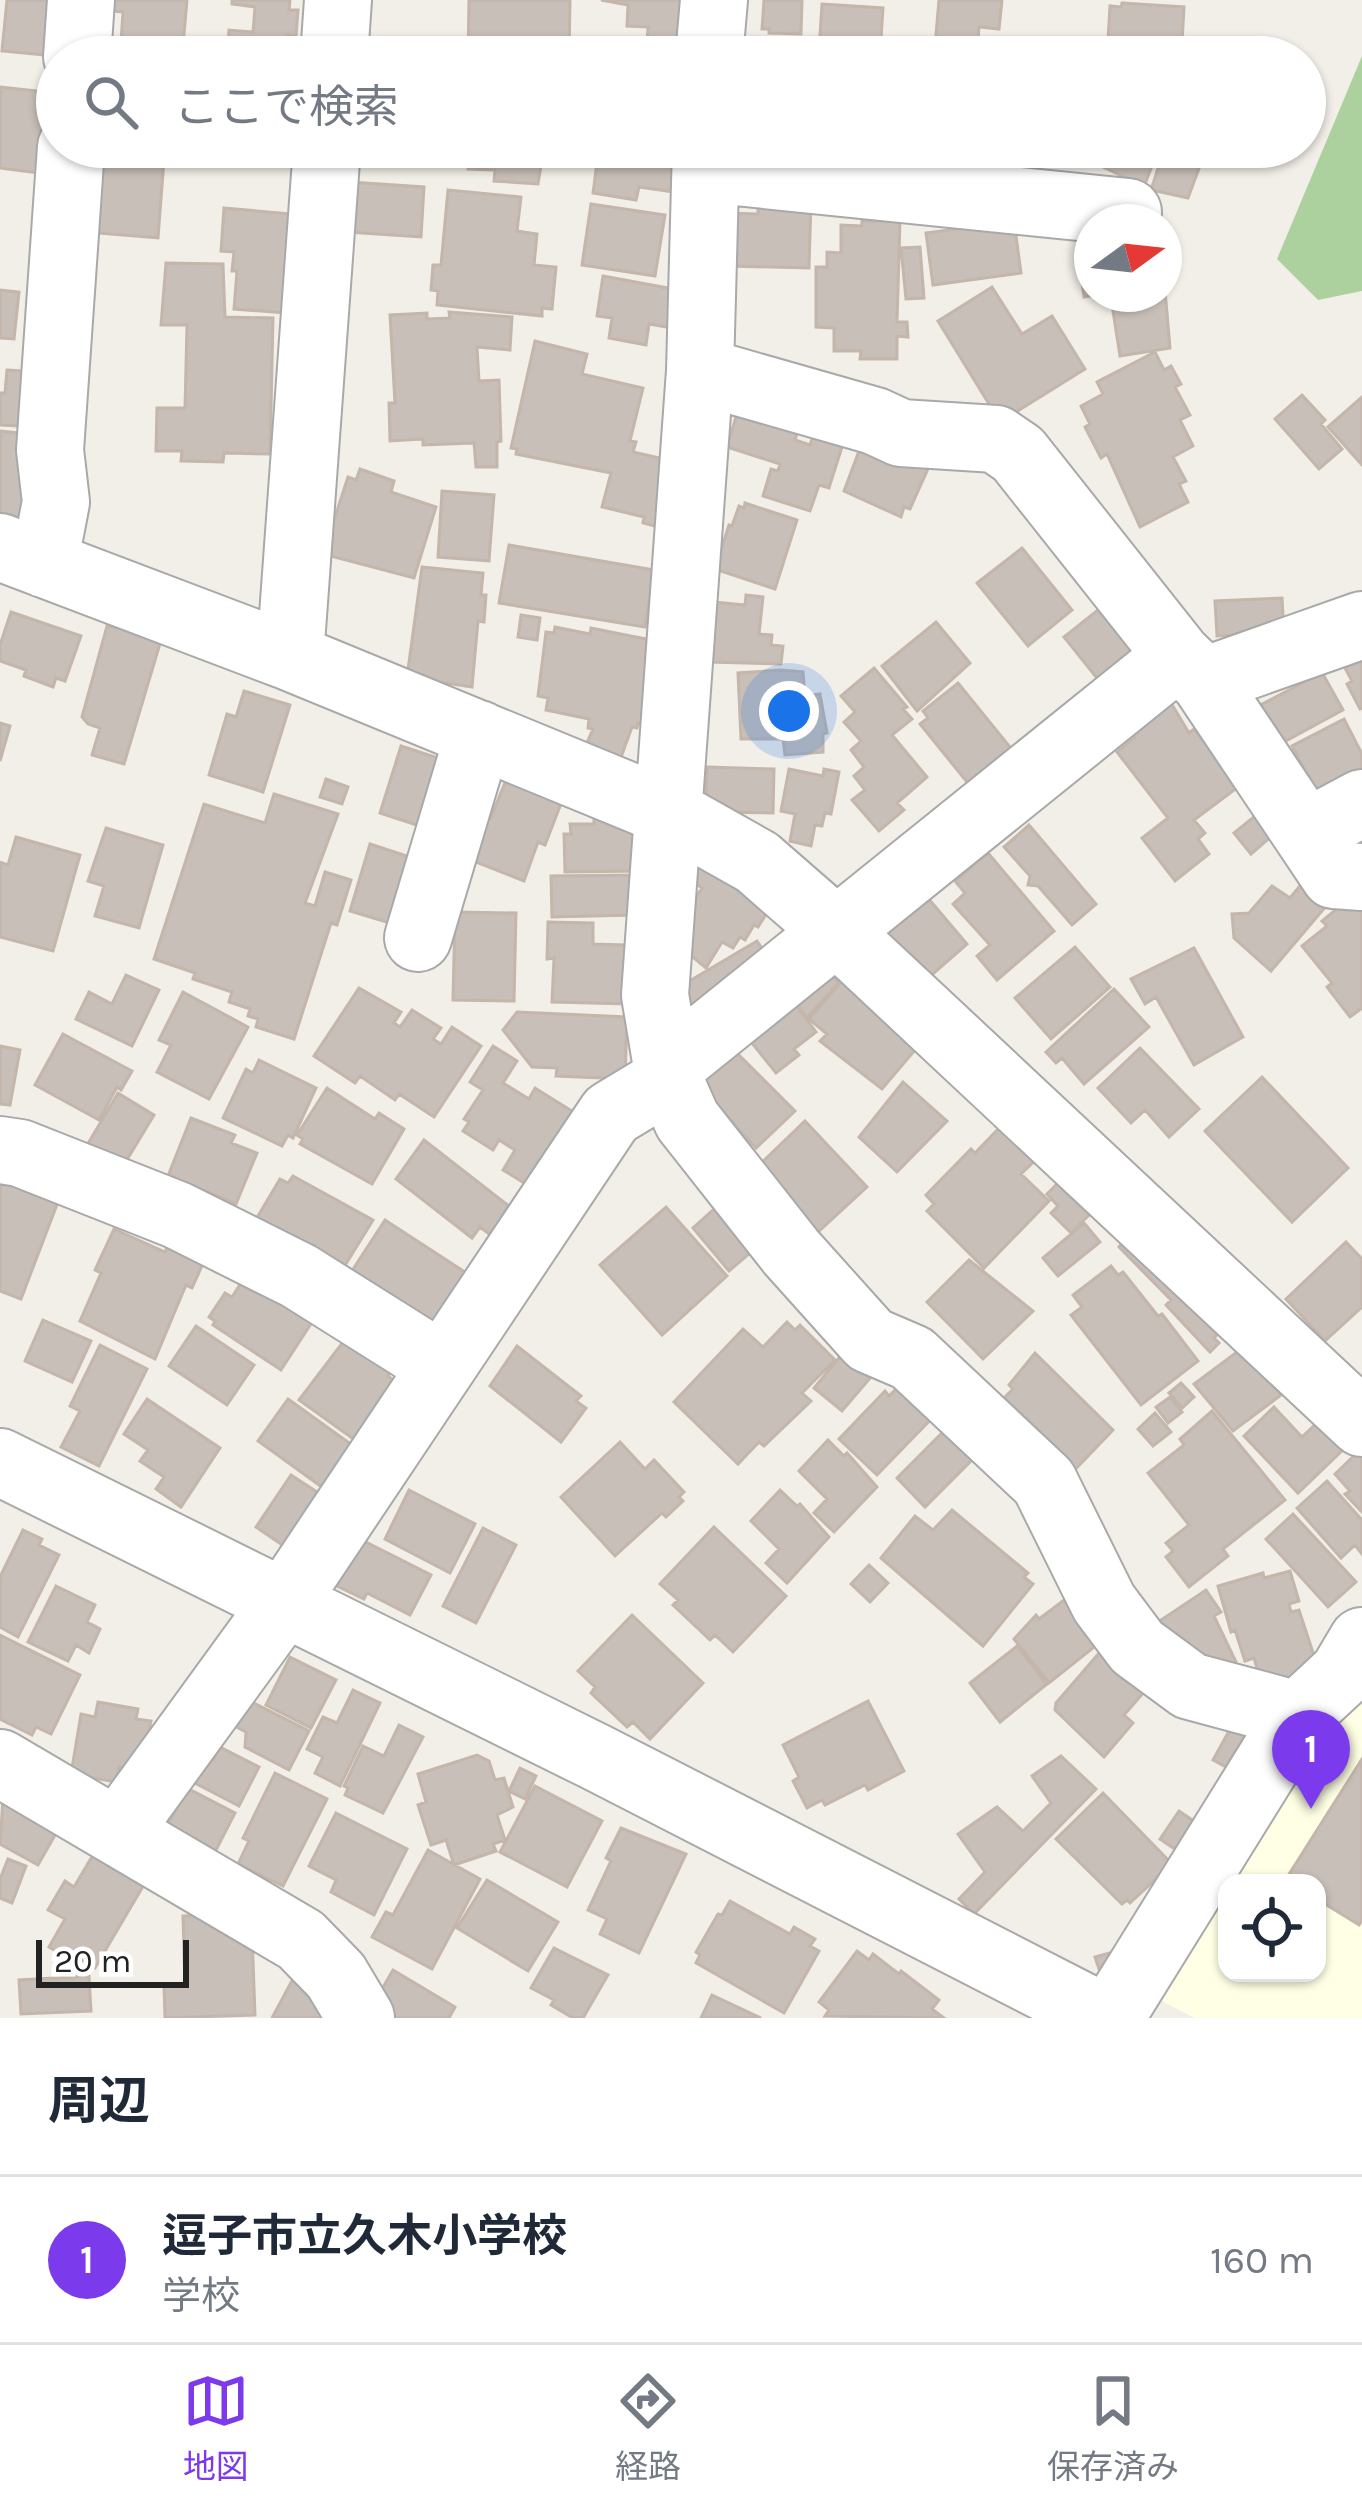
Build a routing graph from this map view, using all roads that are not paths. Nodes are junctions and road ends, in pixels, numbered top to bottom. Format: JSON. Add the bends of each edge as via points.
{"nodes":[{"id":1,"x":81,"y":0,"type":"edge"},
{"id":2,"x":338,"y":0,"type":"edge"},
{"id":3,"x":714,"y":0,"type":"edge"},
{"id":4,"x":78,"y":36,"type":"edge"},
{"id":5,"x":335,"y":36,"type":"edge"},
{"id":6,"x":711,"y":36,"type":"edge"},
{"id":7,"x":69,"y":168,"type":"edge"},
{"id":8,"x":325,"y":168,"type":"edge"},
{"id":9,"x":706,"y":168,"type":"edge"},
{"id":10,"x":784,"y":168,"type":"edge"},
{"id":11,"x":1074,"y":205,"type":"edge"},
{"id":12,"x":700,"y":371,"type":"junction"},
{"id":13,"x":22,"y":555,"type":"edge"},
{"id":14,"x":1362,"y":625,"type":"edge"},
{"id":15,"x":290,"y":657,"type":"junction"},
{"id":16,"x":1191,"y":668,"type":"junction"},
{"id":17,"x":479,"y":734,"type":"junction"},
{"id":18,"x":670,"y":812,"type":"junction"},
{"id":19,"x":1334,"y":818,"type":"edge"},
{"id":20,"x":1362,"y":877,"type":"edge"},
{"id":21,"x":835,"y":930,"type":"junction"},
{"id":22,"x":418,"y":938,"type":"dead end"},
{"id":23,"x":668,"y":1073,"type":"junction"},
{"id":24,"x":0,"y":1150,"type":"edge"},
{"id":25,"x":442,"y":1366,"type":"junction"},
{"id":26,"x":1362,"y":1423,"type":"edge"},
{"id":27,"x":0,"y":1462,"type":"edge"},
{"id":28,"x":284,"y":1603,"type":"junction"},
{"id":29,"x":1362,"y":1641,"type":"edge"},
{"id":30,"x":1298,"y":1714,"type":"junction"},
{"id":31,"x":0,"y":1763,"type":"edge"},
{"id":32,"x":118,"y":1830,"type":"junction"},
{"id":33,"x":362,"y":2018,"type":"edge"},
{"id":34,"x":1108,"y":2018,"type":"edge"}],
"edges":[{"from":1,"to":4,"type":"street"},
{"from":2,"to":5,"type":"street"},
{"from":3,"to":6,"type":"street"},
{"from":7,"to":13,"type":"street","via":[[50,450],[56,502]]},
{"from":8,"to":15,"type":"street"},
{"from":9,"to":12,"type":"street"},
{"from":10,"to":11,"type":"street"},
{"from":12,"to":16,"type":"street","via":[[901,433],[996,439],[1018,454]]},
{"from":12,"to":18,"type":"street"},
{"from":13,"to":15,"type":"street"},
{"from":14,"to":16,"type":"street"},
{"from":15,"to":17,"type":"street"},
{"from":16,"to":19,"type":"street"},
{"from":16,"to":21,"type":"street"},
{"from":17,"to":18,"type":"street"},
{"from":17,"to":22,"type":"street"},
{"from":18,"to":21,"type":"street","via":[[757,862]]},
{"from":18,"to":23,"type":"street","via":[[656,995]]},
{"from":19,"to":20,"type":"street","via":[[1334,874]]},
{"from":21,"to":23,"type":"street"},
{"from":21,"to":26,"type":"street"},
{"from":23,"to":25,"type":"street","via":[[611,1114]]},
{"from":23,"to":30,"type":"street","via":[[687,1120],[870,1340],[912,1358],[1044,1482],[1104,1603],[1137,1647],[1190,1686]]},
{"from":24,"to":25,"type":"street","via":[[177,1215],[298,1276]]},
{"from":25,"to":28,"type":"street"},
{"from":27,"to":28,"type":"street"},
{"from":28,"to":32,"type":"street"},
{"from":28,"to":34,"type":"street"},
{"from":29,"to":30,"type":"street","via":[[1343,1673]]},
{"from":30,"to":34,"type":"street"},
{"from":31,"to":32,"type":"street"},
{"from":32,"to":33,"type":"street","via":[[301,1940]]}]}
